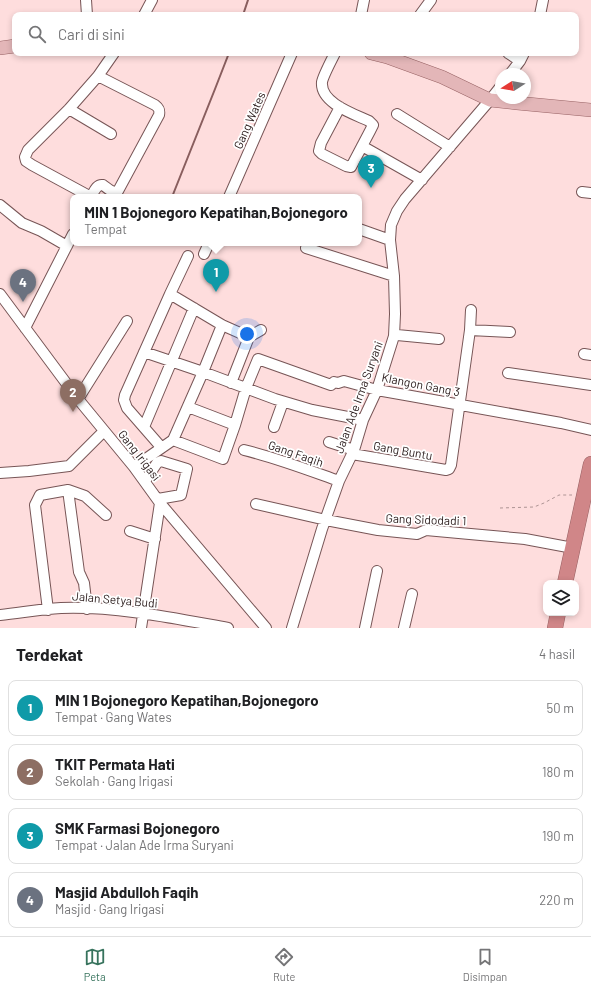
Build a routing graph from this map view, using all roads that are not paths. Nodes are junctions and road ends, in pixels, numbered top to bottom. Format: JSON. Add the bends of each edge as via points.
{"nodes":[{"id":1,"x":86,"y":0,"type":"edge"},
{"id":2,"x":152,"y":0,"type":"edge"},
{"id":3,"x":364,"y":0,"type":"edge"},
{"id":4,"x":430,"y":0,"type":"edge"},
{"id":5,"x":543,"y":0,"type":"edge"},
{"id":6,"x":87,"y":12,"type":"edge"},
{"id":7,"x":146,"y":12,"type":"edge"},
{"id":8,"x":362,"y":12,"type":"edge"},
{"id":9,"x":422,"y":12,"type":"edge"},
{"id":10,"x":541,"y":12,"type":"edge"},
{"id":11,"x":12,"y":46,"type":"edge"},
{"id":12,"x":0,"y":48,"type":"edge"},
{"id":13,"x":112,"y":56,"type":"edge"},
{"id":14,"x":291,"y":56,"type":"edge"},
{"id":15,"x":334,"y":56,"type":"edge"},
{"id":16,"x":391,"y":56,"type":"edge"},
{"id":17,"x":522,"y":57,"type":"edge"},
{"id":18,"x":514,"y":68,"type":"edge"},
{"id":19,"x":98,"y":76,"type":"junction"},
{"id":20,"x":495,"y":94,"type":"edge"},
{"id":21,"x":490,"y":100,"type":"junction"},
{"id":22,"x":340,"y":107,"type":"junction"},
{"id":23,"x":69,"y":109,"type":"junction"},
{"id":24,"x":591,"y":110,"type":"edge"},
{"id":25,"x":397,"y":114,"type":"dead end"},
{"id":26,"x":111,"y":134,"type":"dead end"},
{"id":27,"x":362,"y":146,"type":"junction"},
{"id":28,"x":450,"y":147,"type":"junction"},
{"id":29,"x":422,"y":180,"type":"junction"},
{"id":30,"x":85,"y":194,"type":"edge"},
{"id":31,"x":93,"y":194,"type":"edge"},
{"id":32,"x":230,"y":194,"type":"edge"},
{"id":33,"x":0,"y":205,"type":"edge"},
{"id":34,"x":362,"y":230,"type":"edge"},
{"id":35,"x":70,"y":240,"type":"edge"},
{"id":36,"x":390,"y":240,"type":"junction"},
{"id":37,"x":67,"y":246,"type":"junction"},
{"id":38,"x":208,"y":246,"type":"edge"},
{"id":39,"x":306,"y":248,"type":"dead end"},
{"id":40,"x":204,"y":254,"type":"dead end"},
{"id":41,"x":188,"y":256,"type":"dead end"},
{"id":42,"x":394,"y":276,"type":"junction"},
{"id":43,"x":0,"y":294,"type":"edge"},
{"id":44,"x":170,"y":294,"type":"junction"},
{"id":45,"x":194,"y":308,"type":"junction"},
{"id":46,"x":472,"y":310,"type":"dead end"},
{"id":47,"x":127,"y":322,"type":"dead end"},
{"id":48,"x":222,"y":325,"type":"junction"},
{"id":49,"x":25,"y":328,"type":"junction"},
{"id":50,"x":260,"y":330,"type":"dead end"},
{"id":51,"x":470,"y":330,"type":"junction"},
{"id":52,"x":510,"y":332,"type":"dead end"},
{"id":53,"x":394,"y":336,"type":"junction"},
{"id":54,"x":249,"y":337,"type":"junction"},
{"id":55,"x":439,"y":339,"type":"dead end"},
{"id":56,"x":144,"y":352,"type":"junction"},
{"id":57,"x":172,"y":361,"type":"junction"},
{"id":58,"x":204,"y":372,"type":"junction"},
{"id":59,"x":508,"y":373,"type":"dead end"},
{"id":60,"x":231,"y":383,"type":"junction"},
{"id":61,"x":591,"y":385,"type":"edge"},
{"id":62,"x":246,"y":388,"type":"junction"},
{"id":63,"x":377,"y":390,"type":"junction"},
{"id":64,"x":78,"y":399,"type":"junction"},
{"id":65,"x":283,"y":402,"type":"junction"},
{"id":66,"x":459,"y":405,"type":"junction"},
{"id":67,"x":188,"y":407,"type":"junction"},
{"id":68,"x":363,"y":420,"type":"junction"},
{"id":69,"x":235,"y":425,"type":"junction"},
{"id":70,"x":144,"y":427,"type":"junction"},
{"id":71,"x":274,"y":427,"type":"dead end"},
{"id":72,"x":591,"y":430,"type":"edge"},
{"id":73,"x":104,"y":431,"type":"junction"},
{"id":74,"x":173,"y":440,"type":"junction"},
{"id":75,"x":329,"y":442,"type":"dead end"},
{"id":76,"x":162,"y":447,"type":"junction"},
{"id":77,"x":244,"y":450,"type":"dead end"},
{"id":78,"x":353,"y":452,"type":"junction"},
{"id":79,"x":591,"y":464,"type":"edge"},
{"id":80,"x":134,"y":467,"type":"junction"},
{"id":81,"x":0,"y":473,"type":"edge"},
{"id":82,"x":144,"y":482,"type":"junction"},
{"id":83,"x":339,"y":482,"type":"junction"},
{"id":84,"x":68,"y":490,"type":"junction"},
{"id":85,"x":159,"y":501,"type":"junction"},
{"id":86,"x":256,"y":504,"type":"dead end"},
{"id":87,"x":106,"y":515,"type":"dead end"},
{"id":88,"x":326,"y":520,"type":"junction"},
{"id":89,"x":130,"y":531,"type":"dead end"},
{"id":90,"x":155,"y":539,"type":"junction"},
{"id":91,"x":573,"y":548,"type":"junction"},
{"id":92,"x":377,"y":571,"type":"dead end"},
{"id":93,"x":566,"y":580,"type":"edge"},
{"id":94,"x":412,"y":594,"type":"dead end"},
{"id":95,"x":87,"y":609,"type":"junction"},
{"id":96,"x":48,"y":610,"type":"junction"},
{"id":97,"x":143,"y":612,"type":"junction"},
{"id":98,"x":0,"y":615,"type":"edge"},
{"id":99,"x":557,"y":616,"type":"edge"},
{"id":100,"x":142,"y":628,"type":"edge"},
{"id":101,"x":228,"y":628,"type":"edge"},
{"id":102,"x":266,"y":628,"type":"edge"},
{"id":103,"x":292,"y":628,"type":"edge"},
{"id":104,"x":365,"y":628,"type":"edge"},
{"id":105,"x":404,"y":628,"type":"edge"},
{"id":106,"x":555,"y":628,"type":"edge"}],
"edges":[{"from":1,"to":6,"type":"street"},
{"from":2,"to":7,"type":"street"},
{"from":3,"to":8,"type":"street"},
{"from":4,"to":9,"type":"street"},
{"from":5,"to":10,"type":"street"},
{"from":11,"to":12,"type":"main road"},
{"from":13,"to":19,"type":"street"},
{"from":14,"to":32,"type":"street","name":"Gang Wates"},
{"from":15,"to":22,"type":"street","via":[[322,81],[323,89],[328,98]]},
{"from":16,"to":21,"type":"main road"},
{"from":17,"to":18,"type":"street"},
{"from":19,"to":23,"type":"street"},
{"from":19,"to":31,"type":"street","via":[[155,105],[160,111],[118,191],[114,192],[101,184]]},
{"from":20,"to":21,"type":"street","name":"Jalan Ade Irma Suryani"},
{"from":21,"to":24,"type":"main road"},
{"from":21,"to":28,"type":"street","name":"Jalan Ade Irma Suryani"},
{"from":22,"to":27,"type":"street","via":[[372,123]]},
{"from":22,"to":27,"type":"street","via":[[319,150],[322,154],[350,167]]},
{"from":23,"to":26,"type":"street"},
{"from":23,"to":30,"type":"street","via":[[24,157],[32,165]]},
{"from":25,"to":28,"type":"street"},
{"from":27,"to":29,"type":"street"},
{"from":28,"to":29,"type":"street","name":"Jalan Ade Irma Suryani"},
{"from":29,"to":36,"type":"street","name":"Jalan Ade Irma Suryani","via":[[397,211],[391,224]]},
{"from":33,"to":37,"type":"street","via":[[22,222]]},
{"from":34,"to":36,"type":"street"},
{"from":35,"to":37,"type":"street"},
{"from":36,"to":42,"type":"street","name":"Jalan Ade Irma Suryani"},
{"from":37,"to":49,"type":"street"},
{"from":38,"to":40,"type":"street"},
{"from":39,"to":42,"type":"street"},
{"from":41,"to":44,"type":"street"},
{"from":42,"to":53,"type":"street","name":"Jalan Ade Irma Suryani"},
{"from":43,"to":49,"type":"street","name":"Gang Irigasi"},
{"from":44,"to":45,"type":"street"},
{"from":44,"to":56,"type":"street"},
{"from":45,"to":48,"type":"street"},
{"from":45,"to":57,"type":"street"},
{"from":46,"to":51,"type":"street"},
{"from":47,"to":64,"type":"street"},
{"from":48,"to":54,"type":"street"},
{"from":48,"to":58,"type":"street"},
{"from":49,"to":64,"type":"street","name":"Gang Irigasi"},
{"from":50,"to":54,"type":"street"},
{"from":51,"to":52,"type":"street"},
{"from":51,"to":66,"type":"street"},
{"from":53,"to":55,"type":"street"},
{"from":53,"to":63,"type":"street","name":"Jalan Ade Irma Suryani"},
{"from":54,"to":60,"type":"street"},
{"from":56,"to":57,"type":"street"},
{"from":56,"to":70,"type":"street","via":[[124,396],[127,408]]},
{"from":57,"to":58,"type":"street"},
{"from":57,"to":70,"type":"street"},
{"from":58,"to":60,"type":"street"},
{"from":58,"to":67,"type":"street"},
{"from":59,"to":61,"type":"street"},
{"from":60,"to":62,"type":"street"},
{"from":62,"to":63,"type":"street","name":"Klangon Gang 3","via":[[258,359],[331,385],[344,381]]},
{"from":62,"to":65,"type":"street"},
{"from":62,"to":69,"type":"street"},
{"from":63,"to":66,"type":"street","name":"Klangon Gang 3"},
{"from":63,"to":68,"type":"street","name":"Jalan Ade Irma Suryani"},
{"from":64,"to":73,"type":"street","name":"Gang Irigasi"},
{"from":65,"to":68,"type":"street"},
{"from":65,"to":71,"type":"street"},
{"from":66,"to":72,"type":"street","name":"Klangon Gang 3"},
{"from":66,"to":78,"type":"street","name":"Gang Buntu","via":[[449,469]]},
{"from":67,"to":69,"type":"street"},
{"from":67,"to":74,"type":"street"},
{"from":68,"to":78,"type":"street","name":"Jalan Ade Irma Suryani"},
{"from":69,"to":74,"type":"street","via":[[223,459]]},
{"from":70,"to":76,"type":"street"},
{"from":73,"to":80,"type":"street","name":"Gang Irigasi"},
{"from":73,"to":81,"type":"street","via":[[69,466]]},
{"from":74,"to":76,"type":"street"},
{"from":75,"to":78,"type":"street","name":"Gang Buntu"},
{"from":76,"to":80,"type":"street"},
{"from":77,"to":83,"type":"street","name":"Gang Faqih"},
{"from":78,"to":83,"type":"street","name":"Jalan Ade Irma Suryani"},
{"from":79,"to":91,"type":"highway"},
{"from":80,"to":82,"type":"street","name":"Gang Irigasi"},
{"from":82,"to":85,"type":"street","name":"Gang Irigasi"},
{"from":82,"to":85,"type":"street","via":[[161,460],[187,469],[181,495]]},
{"from":83,"to":88,"type":"street","name":"Jalan Ade Irma Suryani"},
{"from":84,"to":87,"type":"street","via":[[85,496]]},
{"from":84,"to":95,"type":"street","via":[[79,572],[84,583]]},
{"from":84,"to":96,"type":"street","via":[[40,495],[35,505]]},
{"from":85,"to":90,"type":"street"},
{"from":85,"to":102,"type":"street","name":"Gang Irigasi"},
{"from":86,"to":88,"type":"street","name":"Gang Sidodadi 1"},
{"from":88,"to":91,"type":"street","name":"Gang Sidodadi 1","via":[[385,531],[417,534],[426,530],[525,539]]},
{"from":88,"to":103,"type":"street","name":"Jalan Ade Irma Suryani"},
{"from":89,"to":90,"type":"street"},
{"from":90,"to":97,"type":"street"},
{"from":91,"to":93,"type":"highway"},
{"from":92,"to":104,"type":"street"},
{"from":94,"to":105,"type":"street"},
{"from":95,"to":96,"type":"street","name":"Jalan Setya Budi"},
{"from":95,"to":97,"type":"street","name":"Jalan Setya Budi"},
{"from":96,"to":98,"type":"street","name":"Jalan Setya Budi"},
{"from":97,"to":100,"type":"street"},
{"from":97,"to":101,"type":"street","name":"Jalan Setya Budi"},
{"from":99,"to":106,"type":"highway"}]}
